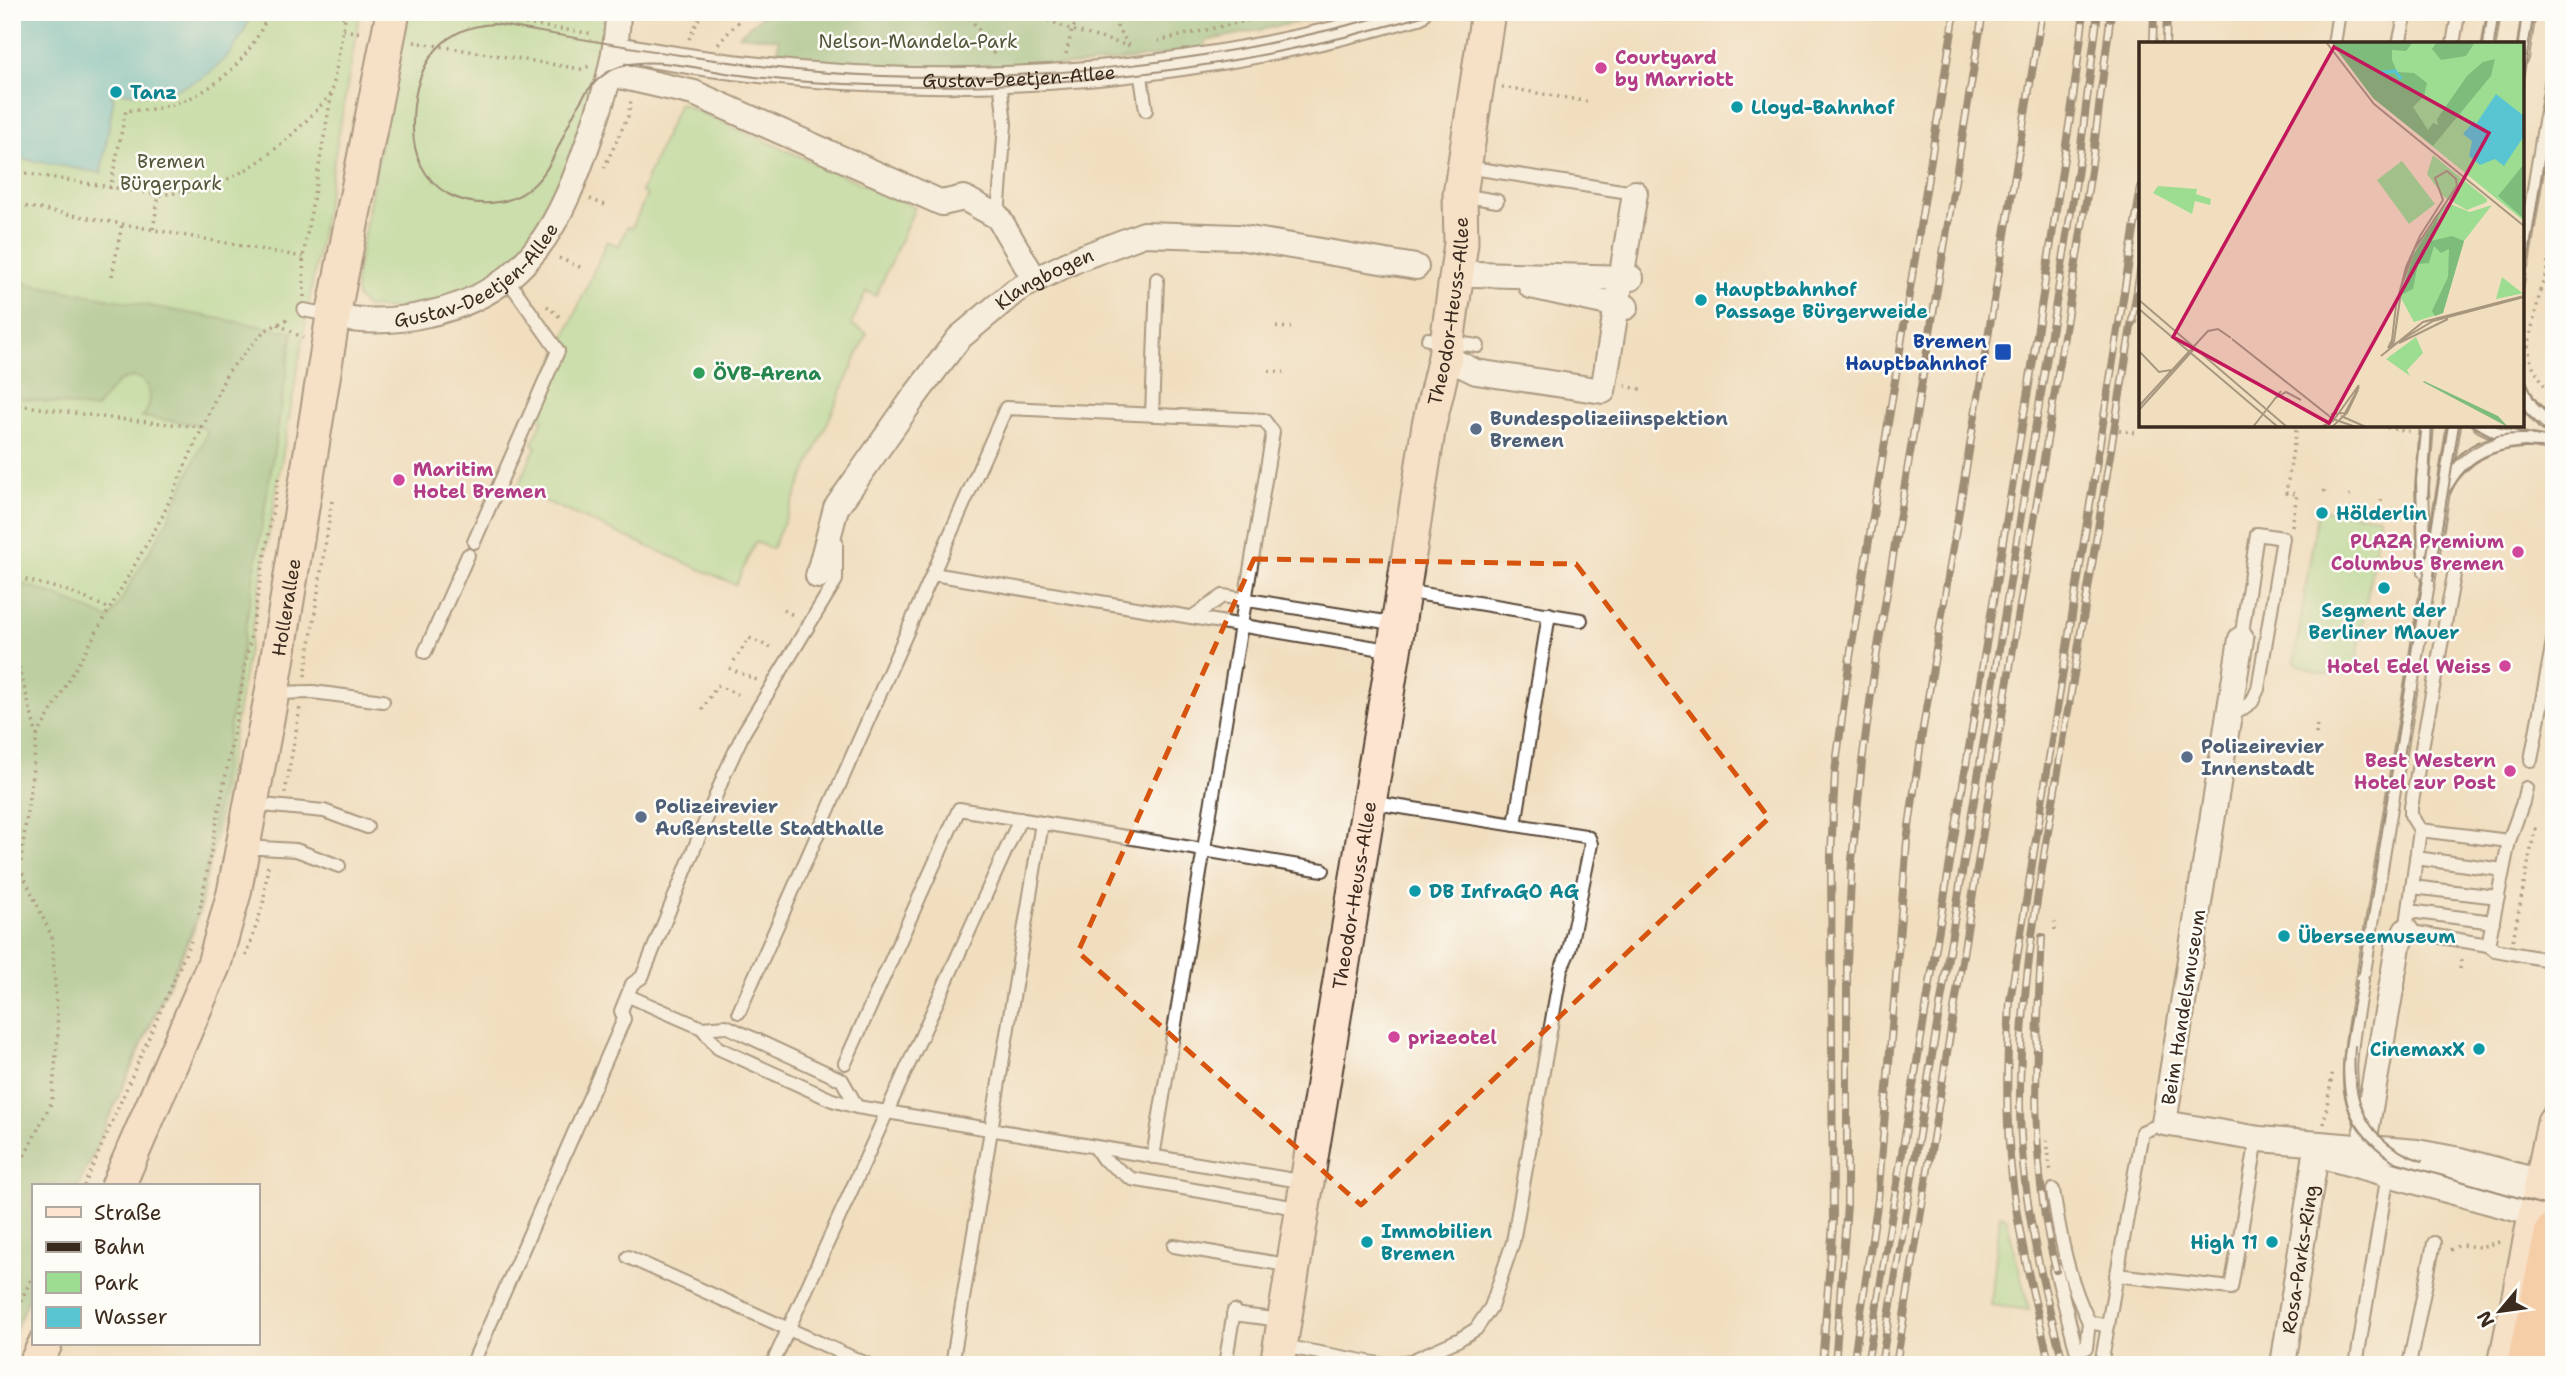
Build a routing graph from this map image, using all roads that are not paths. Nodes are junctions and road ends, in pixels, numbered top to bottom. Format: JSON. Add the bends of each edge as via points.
{"nodes":[{"id":1,"x":618,"y":12,"type":"edge"},
{"id":2,"x":1418,"y":12,"type":"edge"},
{"id":3,"x":1488,"y":12,"type":"edge"},
{"id":4,"x":2339,"y":12,"type":"edge"},
{"id":5,"x":2406,"y":12,"type":"edge"},
{"id":6,"x":2455,"y":12,"type":"edge"},
{"id":7,"x":2488,"y":12,"type":"edge"},
{"id":8,"x":2494,"y":12,"type":"edge"},
{"id":9,"x":2529,"y":12,"type":"edge"},
{"id":10,"x":391,"y":25,"type":"edge"},
{"id":11,"x":2489,"y":39,"type":"edge"},
{"id":12,"x":2334,"y":42,"type":"edge"},
{"id":13,"x":2399,"y":42,"type":"edge"},
{"id":14,"x":2454,"y":42,"type":"edge"},
{"id":15,"x":617,"y":43,"type":"junction"},
{"id":16,"x":2524,"y":45,"type":"edge"},
{"id":17,"x":2554,"y":65,"type":"edge"},
{"id":18,"x":997,"y":69,"type":"junction"},
{"id":19,"x":1140,"y":70,"type":"junction"},
{"id":20,"x":611,"y":74,"type":"junction"},
{"id":21,"x":1146,"y":110,"type":"dead end"},
{"id":22,"x":1462,"y":181,"type":"junction"},
{"id":23,"x":1635,"y":193,"type":"joint"},
{"id":24,"x":1497,"y":201,"type":"dead end"},
{"id":25,"x":998,"y":216,"type":"junction"},
{"id":26,"x":2524,"y":252,"type":"edge"},
{"id":27,"x":1416,"y":267,"type":"dead end"},
{"id":28,"x":1626,"y":278,"type":"junction"},
{"id":29,"x":1157,"y":279,"type":"dead end"},
{"id":30,"x":508,"y":280,"type":"junction"},
{"id":31,"x":1035,"y":280,"type":"junction"},
{"id":32,"x":1622,"y":306,"type":"junction"},
{"id":33,"x":319,"y":313,"type":"junction"},
{"id":34,"x":1450,"y":346,"type":"junction"},
{"id":35,"x":2524,"y":393,"type":"edge"},
{"id":36,"x":1152,"y":415,"type":"junction"},
{"id":37,"x":2427,"y":427,"type":"edge"},
{"id":38,"x":2454,"y":427,"type":"edge"},
{"id":39,"x":2484,"y":427,"type":"edge"},
{"id":40,"x":2554,"y":429,"type":"edge"},
{"id":41,"x":2523,"y":440,"type":"junction"},
{"id":42,"x":2554,"y":445,"type":"edge"},
{"id":43,"x":2444,"y":489,"type":"junction"},
{"id":44,"x":836,"y":508,"type":"junction"},
{"id":45,"x":933,"y":573,"type":"junction"},
{"id":46,"x":2454,"y":575,"type":"dead end"},
{"id":47,"x":818,"y":576,"type":"dead end"},
{"id":48,"x":1403,"y":591,"type":"junction"},
{"id":49,"x":2426,"y":593,"type":"junction"},
{"id":50,"x":1246,"y":599,"type":"junction"},
{"id":51,"x":1549,"y":614,"type":"junction"},
{"id":52,"x":1192,"y":617,"type":"junction"},
{"id":53,"x":1581,"y":620,"type":"dead end"},
{"id":54,"x":1241,"y":625,"type":"junction"},
{"id":55,"x":2554,"y":636,"type":"edge"},
{"id":56,"x":1396,"y":637,"type":"junction"},
{"id":57,"x":2241,"y":639,"type":"joint"},
{"id":58,"x":425,"y":652,"type":"dead end"},
{"id":59,"x":272,"y":693,"type":"junction"},
{"id":60,"x":383,"y":701,"type":"dead end"},
{"id":61,"x":2229,"y":718,"type":"junction"},
{"id":62,"x":2531,"y":760,"type":"dead end"},
{"id":63,"x":2525,"y":788,"type":"dead end"},
{"id":64,"x":1369,"y":802,"type":"junction"},
{"id":65,"x":252,"y":804,"type":"junction"},
{"id":66,"x":1020,"y":819,"type":"junction"},
{"id":67,"x":1042,"y":823,"type":"junction"},
{"id":68,"x":1516,"y":825,"type":"junction"},
{"id":69,"x":367,"y":827,"type":"dead end"},
{"id":70,"x":2420,"y":830,"type":"junction"},
{"id":71,"x":2509,"y":841,"type":"junction"},
{"id":72,"x":244,"y":847,"type":"junction"},
{"id":73,"x":1204,"y":850,"type":"junction"},
{"id":74,"x":2416,"y":858,"type":"junction"},
{"id":75,"x":339,"y":866,"type":"dead end"},
{"id":76,"x":1323,"y":870,"type":"dead end"},
{"id":77,"x":2504,"y":870,"type":"junction"},
{"id":78,"x":2412,"y":887,"type":"junction"},
{"id":79,"x":2498,"y":897,"type":"junction"},
{"id":80,"x":2407,"y":921,"type":"junction"},
{"id":81,"x":2493,"y":922,"type":"junction"},
{"id":82,"x":2488,"y":945,"type":"junction"},
{"id":83,"x":2554,"y":961,"type":"edge"},
{"id":84,"x":634,"y":998,"type":"dead end"},
{"id":85,"x":739,"y":1012,"type":"dead end"},
{"id":86,"x":702,"y":1028,"type":"junction"},
{"id":87,"x":845,"y":1063,"type":"dead end"},
{"id":88,"x":857,"y":1107,"type":"junction"},
{"id":89,"x":887,"y":1112,"type":"junction"},
{"id":90,"x":2554,"y":1122,"type":"edge"},
{"id":91,"x":2164,"y":1123,"type":"junction"},
{"id":92,"x":991,"y":1129,"type":"junction"},
{"id":93,"x":2258,"y":1139,"type":"junction"},
{"id":94,"x":1094,"y":1147,"type":"junction"},
{"id":95,"x":2316,"y":1154,"type":"junction"},
{"id":96,"x":2379,"y":1155,"type":"junction"},
{"id":97,"x":1153,"y":1157,"type":"junction"},
{"id":98,"x":119,"y":1184,"type":"edge"},
{"id":99,"x":2053,"y":1190,"type":"road end"},
{"id":100,"x":1304,"y":1196,"type":"junction"},
{"id":101,"x":2548,"y":1205,"type":"edge"},
{"id":102,"x":1174,"y":1246,"type":"dead end"},
{"id":103,"x":2433,"y":1250,"type":"road end"},
{"id":104,"x":628,"y":1257,"type":"dead end"},
{"id":105,"x":1292,"y":1266,"type":"junction"},
{"id":106,"x":2056,"y":1270,"type":"dead end"},
{"id":107,"x":2116,"y":1275,"type":"junction"},
{"id":108,"x":2089,"y":1322,"type":"junction"},
{"id":109,"x":2108,"y":1326,"type":"junction"},
{"id":110,"x":788,"y":1329,"type":"junction"},
{"id":111,"x":1280,"y":1344,"type":"edge"},
{"id":112,"x":44,"y":1346,"type":"edge"},
{"id":113,"x":35,"y":1365,"type":"edge"},
{"id":114,"x":472,"y":1365,"type":"edge"},
{"id":115,"x":772,"y":1365,"type":"edge"},
{"id":116,"x":869,"y":1365,"type":"edge"},
{"id":117,"x":952,"y":1365,"type":"edge"},
{"id":118,"x":1225,"y":1365,"type":"edge"},
{"id":119,"x":2101,"y":1365,"type":"edge"},
{"id":120,"x":2283,"y":1365,"type":"edge"},
{"id":121,"x":2356,"y":1365,"type":"edge"},
{"id":122,"x":2409,"y":1365,"type":"edge"},
{"id":123,"x":2505,"y":1365,"type":"edge"},
{"id":124,"x":2526,"y":1365,"type":"edge"}],
"edges":[{"from":1,"to":15,"type":"street","name":"Gustav-Deetjen-Allee"},
{"from":2,"to":19,"type":"street","name":"Gustav-Deetjen-Allee","via":[[1285,45]]},
{"from":3,"to":22,"type":"main road","name":"Theodor-Heuss-Allee"},
{"from":4,"to":12,"type":"lane"},
{"from":5,"to":13,"type":"lane"},
{"from":6,"to":14,"type":"lane"},
{"from":7,"to":11,"type":"lane"},
{"from":8,"to":11,"type":"lane"},
{"from":9,"to":16,"type":"lane"},
{"from":10,"to":33,"type":"main road","name":"Hollerallee"},
{"from":15,"to":18,"type":"street","name":"Gustav-Deetjen-Allee","via":[[775,73],[857,79]]},
{"from":15,"to":20,"type":"street","name":"Gustav-Deetjen-Allee"},
{"from":17,"to":26,"type":"lane"},
{"from":18,"to":19,"type":"street","name":"Gustav-Deetjen-Allee"},
{"from":18,"to":25,"type":"lane","via":[[1005,124]]},
{"from":19,"to":21,"type":"lane"},
{"from":20,"to":25,"type":"street","via":[[694,93],[942,203],[964,198]]},
{"from":20,"to":30,"type":"street","name":"Gustav-Deetjen-Allee","via":[[560,214],[532,256]]},
{"from":22,"to":23,"type":"lane"},
{"from":22,"to":24,"type":"lane"},
{"from":22,"to":34,"type":"main road","name":"Theodor-Heuss-Allee","via":[[1443,240]]},
{"from":23,"to":28,"type":"street"},
{"from":25,"to":31,"type":"street"},
{"from":27,"to":31,"type":"street","name":"Klangbogen","via":[[1238,237],[1144,234]]},
{"from":28,"to":32,"type":"street"},
{"from":28,"to":32,"type":"street","via":[[1474,274]]},
{"from":29,"to":36,"type":"lane"},
{"from":30,"to":33,"type":"street","name":"Gustav-Deetjen-Allee","via":[[450,310],[411,318],[375,322]]},
{"from":30,"to":58,"type":"lane","via":[[558,351]]},
{"from":31,"to":44,"type":"street","name":"Klangbogen","via":[[959,338]]},
{"from":32,"to":34,"type":"street","via":[[1603,391],[1476,372]]},
{"from":33,"to":59,"type":"main road","name":"Hollerallee"},
{"from":34,"to":48,"type":"main road","name":"Theodor-Heuss-Allee","via":[[1429,425]]},
{"from":35,"to":40,"type":"lane","via":[[2532,409]]},
{"from":36,"to":45,"type":"lane","via":[[1006,408]]},
{"from":36,"to":50,"type":"lane","via":[[1264,420],[1273,432]]},
{"from":37,"to":49,"type":"lane","via":[[2422,487]]},
{"from":38,"to":43,"type":"lane"},
{"from":39,"to":41,"type":"lane"},
{"from":41,"to":42,"type":"lane"},
{"from":41,"to":43,"type":"lane","via":[[2475,453]]},
{"from":43,"to":49,"type":"lane"},
{"from":44,"to":47,"type":"street","name":"Klangbogen"},
{"from":44,"to":114,"type":"lane","via":[[836,580],[725,773],[642,977],[632,984],[621,1011],[624,1019]]},
{"from":45,"to":52,"type":"lane"},
{"from":45,"to":85,"type":"lane"},
{"from":46,"to":70,"type":"lane","via":[[2411,807]]},
{"from":48,"to":51,"type":"lane"},
{"from":48,"to":56,"type":"main road","name":"Theodor-Heuss-Allee"},
{"from":49,"to":96,"type":"lane","via":[[2350,1065],[2349,1088],[2356,1111]]},
{"from":50,"to":52,"type":"lane","via":[[1223,596]]},
{"from":50,"to":54,"type":"lane"},
{"from":50,"to":56,"type":"lane"},
{"from":51,"to":53,"type":"lane"},
{"from":51,"to":68,"type":"lane"},
{"from":52,"to":54,"type":"lane"},
{"from":54,"to":56,"type":"lane"},
{"from":54,"to":73,"type":"lane"},
{"from":55,"to":62,"type":"lane"},
{"from":56,"to":64,"type":"main road","name":"Theodor-Heuss-Allee"},
{"from":57,"to":61,"type":"street","name":"Beim Handelsmuseum"},
{"from":57,"to":61,"type":"lane","name":"Beim Handelsmuseum","via":[[2257,534],[2283,538],[2258,689],[2252,702]]},
{"from":59,"to":60,"type":"lane","via":[[313,692]]},
{"from":59,"to":65,"type":"main road","name":"Hollerallee"},
{"from":61,"to":91,"type":"street","name":"Beim Handelsmuseum"},
{"from":63,"to":71,"type":"lane"},
{"from":64,"to":68,"type":"lane"},
{"from":64,"to":100,"type":"main road","name":"Theodor-Heuss-Allee"},
{"from":65,"to":69,"type":"lane","via":[[324,811]]},
{"from":65,"to":72,"type":"main road","name":"Hollerallee"},
{"from":66,"to":67,"type":"lane"},
{"from":66,"to":87,"type":"lane","via":[[959,809]]},
{"from":66,"to":89,"type":"lane"},
{"from":67,"to":73,"type":"lane"},
{"from":67,"to":92,"type":"lane"},
{"from":68,"to":111,"type":"lane","via":[[1585,836],[1591,844],[1569,951],[1561,969],[1513,1242],[1491,1307],[1476,1329],[1411,1361],[1385,1365]]},
{"from":70,"to":71,"type":"lane"},
{"from":70,"to":74,"type":"lane"},
{"from":71,"to":77,"type":"lane"},
{"from":72,"to":75,"type":"lane","via":[[296,850]]},
{"from":72,"to":98,"type":"main road","name":"Hollerallee","via":[[214,964]]},
{"from":73,"to":76,"type":"lane"},
{"from":73,"to":97,"type":"lane"},
{"from":74,"to":77,"type":"lane"},
{"from":74,"to":78,"type":"lane"},
{"from":77,"to":79,"type":"lane"},
{"from":78,"to":79,"type":"lane"},
{"from":78,"to":80,"type":"lane"},
{"from":79,"to":81,"type":"lane"},
{"from":80,"to":81,"type":"lane"},
{"from":80,"to":82,"type":"lane"},
{"from":80,"to":96,"type":"street","via":[[2393,974]]},
{"from":81,"to":82,"type":"lane"},
{"from":82,"to":83,"type":"lane"},
{"from":84,"to":86,"type":"lane"},
{"from":86,"to":88,"type":"lane","via":[[718,1048]]},
{"from":86,"to":88,"type":"lane","via":[[726,1026],[842,1080]]},
{"from":88,"to":89,"type":"lane"},
{"from":89,"to":92,"type":"lane"},
{"from":89,"to":110,"type":"lane"},
{"from":90,"to":101,"type":"main road"},
{"from":91,"to":93,"type":"street"},
{"from":91,"to":107,"type":"lane","name":"Beim Handelsmuseum","via":[[2142,1132]]},
{"from":92,"to":94,"type":"lane"},
{"from":92,"to":117,"type":"lane"},
{"from":93,"to":95,"type":"street"},
{"from":93,"to":96,"type":"street"},
{"from":93,"to":107,"type":"lane","via":[[2231,1288]]},
{"from":94,"to":97,"type":"lane"},
{"from":94,"to":100,"type":"lane","via":[[1132,1179]]},
{"from":95,"to":96,"type":"street"},
{"from":95,"to":120,"type":"street","name":"Rosa-Parks-Ring"},
{"from":96,"to":101,"type":"street","via":[[2472,1197]]},
{"from":96,"to":101,"type":"street","via":[[2460,1160]]},
{"from":96,"to":121,"type":"lane"},
{"from":97,"to":100,"type":"lane"},
{"from":99,"to":108,"type":"lane","via":[[2062,1248]]},
{"from":100,"to":105,"type":"main road","name":"Theodor-Heuss-Allee"},
{"from":101,"to":123,"type":"main road"},
{"from":101,"to":124,"type":"highway"},
{"from":102,"to":105,"type":"lane"},
{"from":103,"to":122,"type":"lane"},
{"from":104,"to":110,"type":"lane"},
{"from":105,"to":111,"type":"main road","name":"Theodor-Heuss-Allee"},
{"from":106,"to":108,"type":"lane","via":[[2076,1349],[2086,1348]]},
{"from":107,"to":109,"type":"lane","name":"Beim Handelsmuseum"},
{"from":108,"to":109,"type":"lane"},
{"from":109,"to":119,"type":"lane","name":"Beim Handelsmuseum"},
{"from":110,"to":115,"type":"lane"},
{"from":110,"to":116,"type":"lane"},
{"from":111,"to":118,"type":"lane","via":[[1233,1312]]},
{"from":112,"to":113,"type":"main road"}]}
